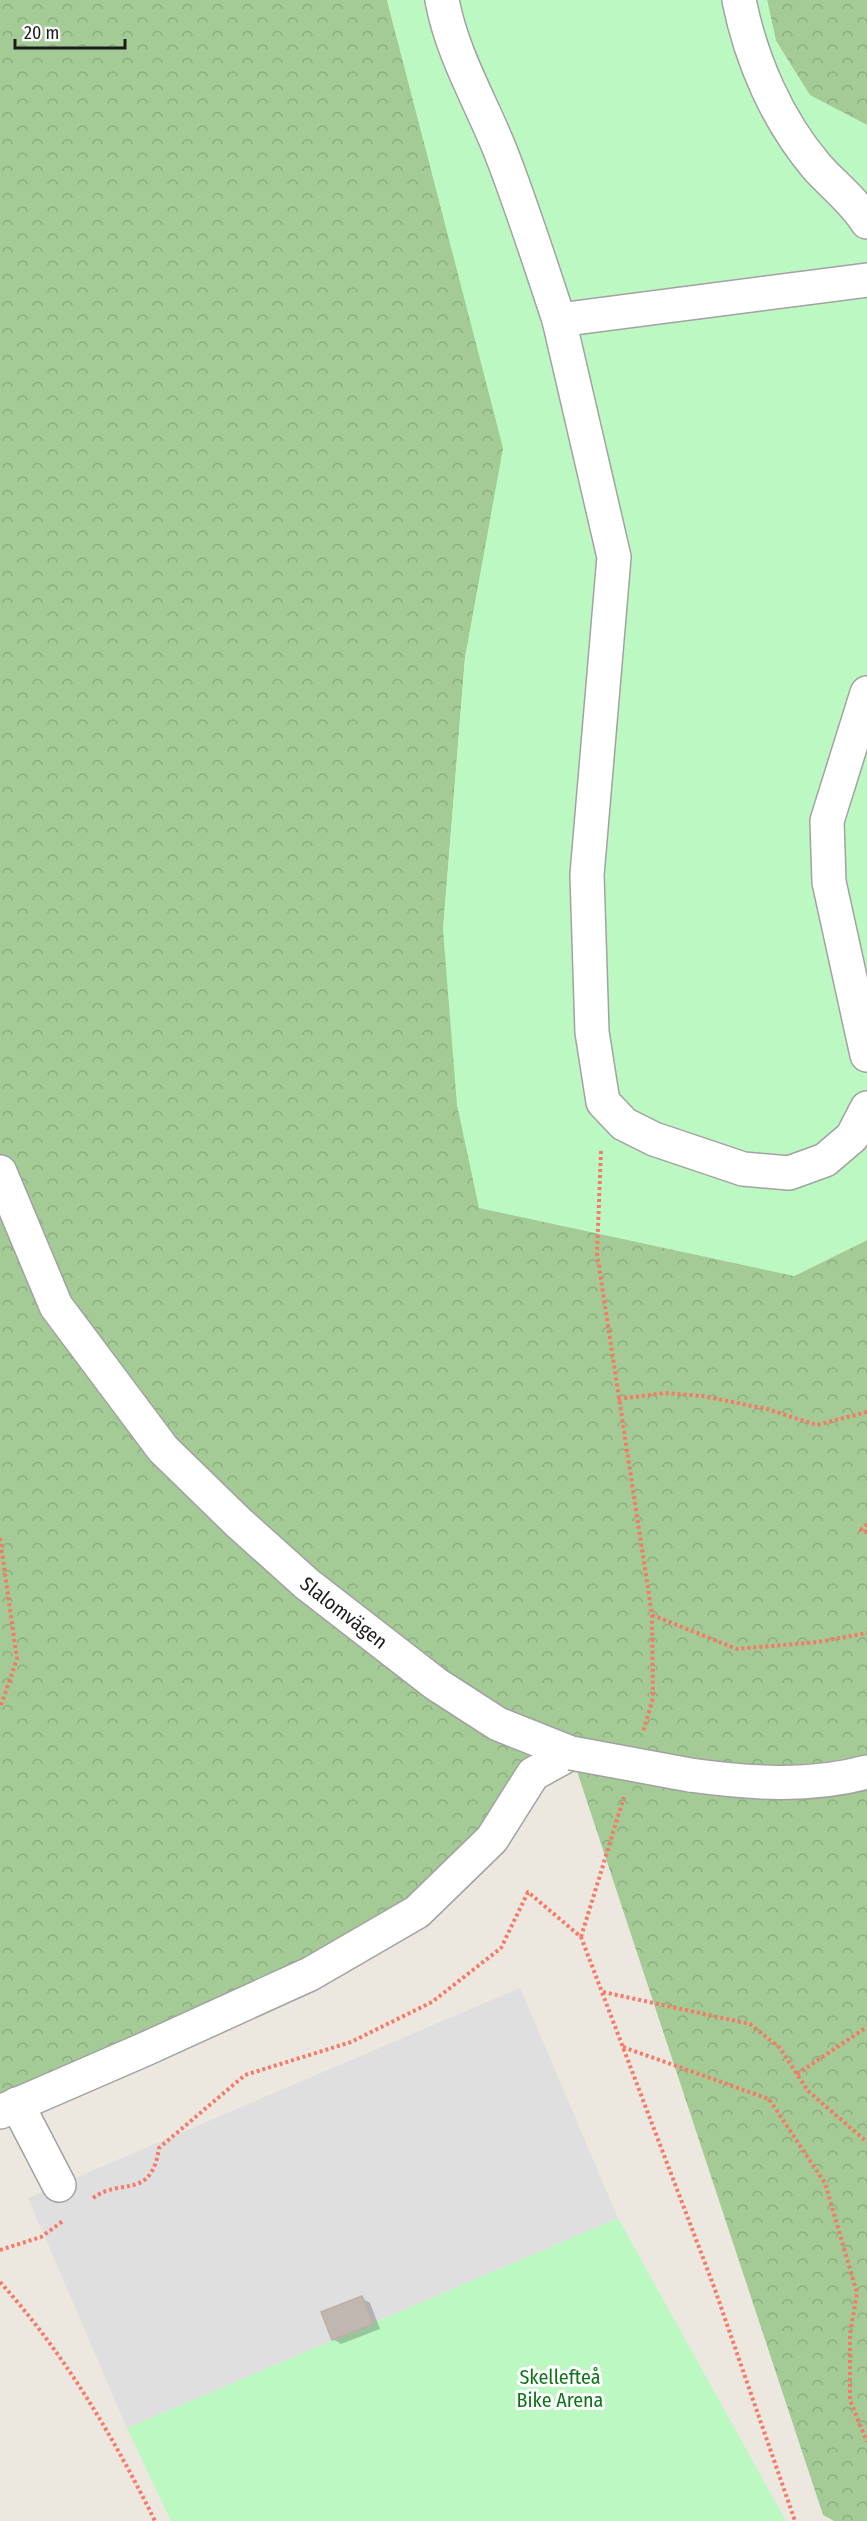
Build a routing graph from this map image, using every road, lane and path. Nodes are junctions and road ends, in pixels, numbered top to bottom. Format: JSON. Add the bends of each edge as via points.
{"nodes":[{"id":1,"x":442,"y":0,"type":"edge"},
{"id":2,"x":738,"y":0,"type":"edge"},
{"id":3,"x":867,"y":222,"type":"edge"},
{"id":4,"x":867,"y":280,"type":"edge"},
{"id":5,"x":560,"y":320,"type":"junction"},
{"id":6,"x":867,"y":693,"type":"edge"},
{"id":7,"x":867,"y":1055,"type":"edge"},
{"id":8,"x":603,"y":1102,"type":"junction"},
{"id":9,"x":867,"y":1108,"type":"edge"},
{"id":10,"x":0,"y":1172,"type":"edge"},
{"id":11,"x":618,"y":1399,"type":"junction"},
{"id":12,"x":867,"y":1412,"type":"edge"},
{"id":13,"x":867,"y":1524,"type":"edge"},
{"id":14,"x":867,"y":1532,"type":"edge"},
{"id":15,"x":0,"y":1538,"type":"edge"},
{"id":16,"x":652,"y":1616,"type":"junction"},
{"id":17,"x":867,"y":1633,"type":"edge"},
{"id":18,"x":0,"y":1708,"type":"edge"},
{"id":19,"x":641,"y":1740,"type":"dead end"},
{"id":20,"x":571,"y":1753,"type":"junction"},
{"id":21,"x":867,"y":1772,"type":"edge"},
{"id":22,"x":625,"y":1791,"type":"dead end"},
{"id":23,"x":581,"y":1937,"type":"junction"},
{"id":24,"x":602,"y":1992,"type":"junction"},
{"id":25,"x":867,"y":2027,"type":"edge"},
{"id":26,"x":623,"y":2047,"type":"junction"},
{"id":27,"x":797,"y":2074,"type":"junction"},
{"id":28,"x":8,"y":2108,"type":"edge"},
{"id":29,"x":867,"y":2142,"type":"edge"},
{"id":30,"x":58,"y":2185,"type":"dead end"},
{"id":31,"x":91,"y":2200,"type":"dead end"},
{"id":32,"x":66,"y":2218,"type":"dead end"},
{"id":33,"x":0,"y":2250,"type":"edge"},
{"id":34,"x":0,"y":2282,"type":"edge"},
{"id":35,"x":867,"y":2442,"type":"edge"},
{"id":36,"x":155,"y":2521,"type":"edge"},
{"id":37,"x":795,"y":2521,"type":"edge"}],
"edges":[{"from":1,"to":5,"type":"street","via":[[460,62],[517,194]]},
{"from":2,"to":3,"type":"street","via":[[771,98],[816,165]]},
{"from":4,"to":5,"type":"street"},
{"from":5,"to":8,"type":"street","via":[[614,557],[587,875],[592,1032]]},
{"from":6,"to":7,"type":"street","via":[[827,821],[829,882]]},
{"from":8,"to":9,"type":"street","via":[[624,1124],[654,1139],[743,1169],[789,1173],[825,1160],[852,1137]]},
{"from":8,"to":11,"type":"path","via":[[597,1253]]},
{"from":10,"to":20,"type":"street","name":"Slalomvägen","via":[[56,1306],[163,1449],[307,1584],[436,1684],[498,1724]]},
{"from":11,"to":12,"type":"path","via":[[665,1393],[703,1396],[767,1409],[817,1425]]},
{"from":11,"to":16,"type":"path"},
{"from":13,"to":14,"type":"path","via":[[861,1530]]},
{"from":15,"to":18,"type":"path","via":[[17,1659]]},
{"from":16,"to":17,"type":"path","via":[[737,1649]]},
{"from":16,"to":19,"type":"path","via":[[653,1698]]},
{"from":20,"to":21,"type":"street","name":"Slalomvägen","bridge":true,"via":[[739,1782],[799,1782]]},
{"from":20,"to":28,"type":"street","via":[[533,1774],[492,1839],[417,1912],[310,1974]]},
{"from":22,"to":23,"type":"path"},
{"from":23,"to":24,"type":"path"},
{"from":23,"to":31,"type":"path","via":[[528,1892],[501,1948],[432,2002],[351,2042],[245,2075],[159,2148],[157,2164],[146,2180],[129,2188],[99,2193]]},
{"from":24,"to":26,"type":"path"},
{"from":24,"to":27,"type":"path","via":[[750,2024],[780,2048]]},
{"from":25,"to":27,"type":"path"},
{"from":26,"to":35,"type":"path","via":[[769,2099],[825,2183],[857,2293],[850,2334],[850,2400]]},
{"from":26,"to":37,"type":"path"},
{"from":27,"to":29,"type":"path","via":[[807,2091]]},
{"from":28,"to":30,"type":"street"},
{"from":32,"to":33,"type":"path","via":[[41,2237]]},
{"from":34,"to":36,"type":"path","via":[[29,2314],[86,2394]]}]}
